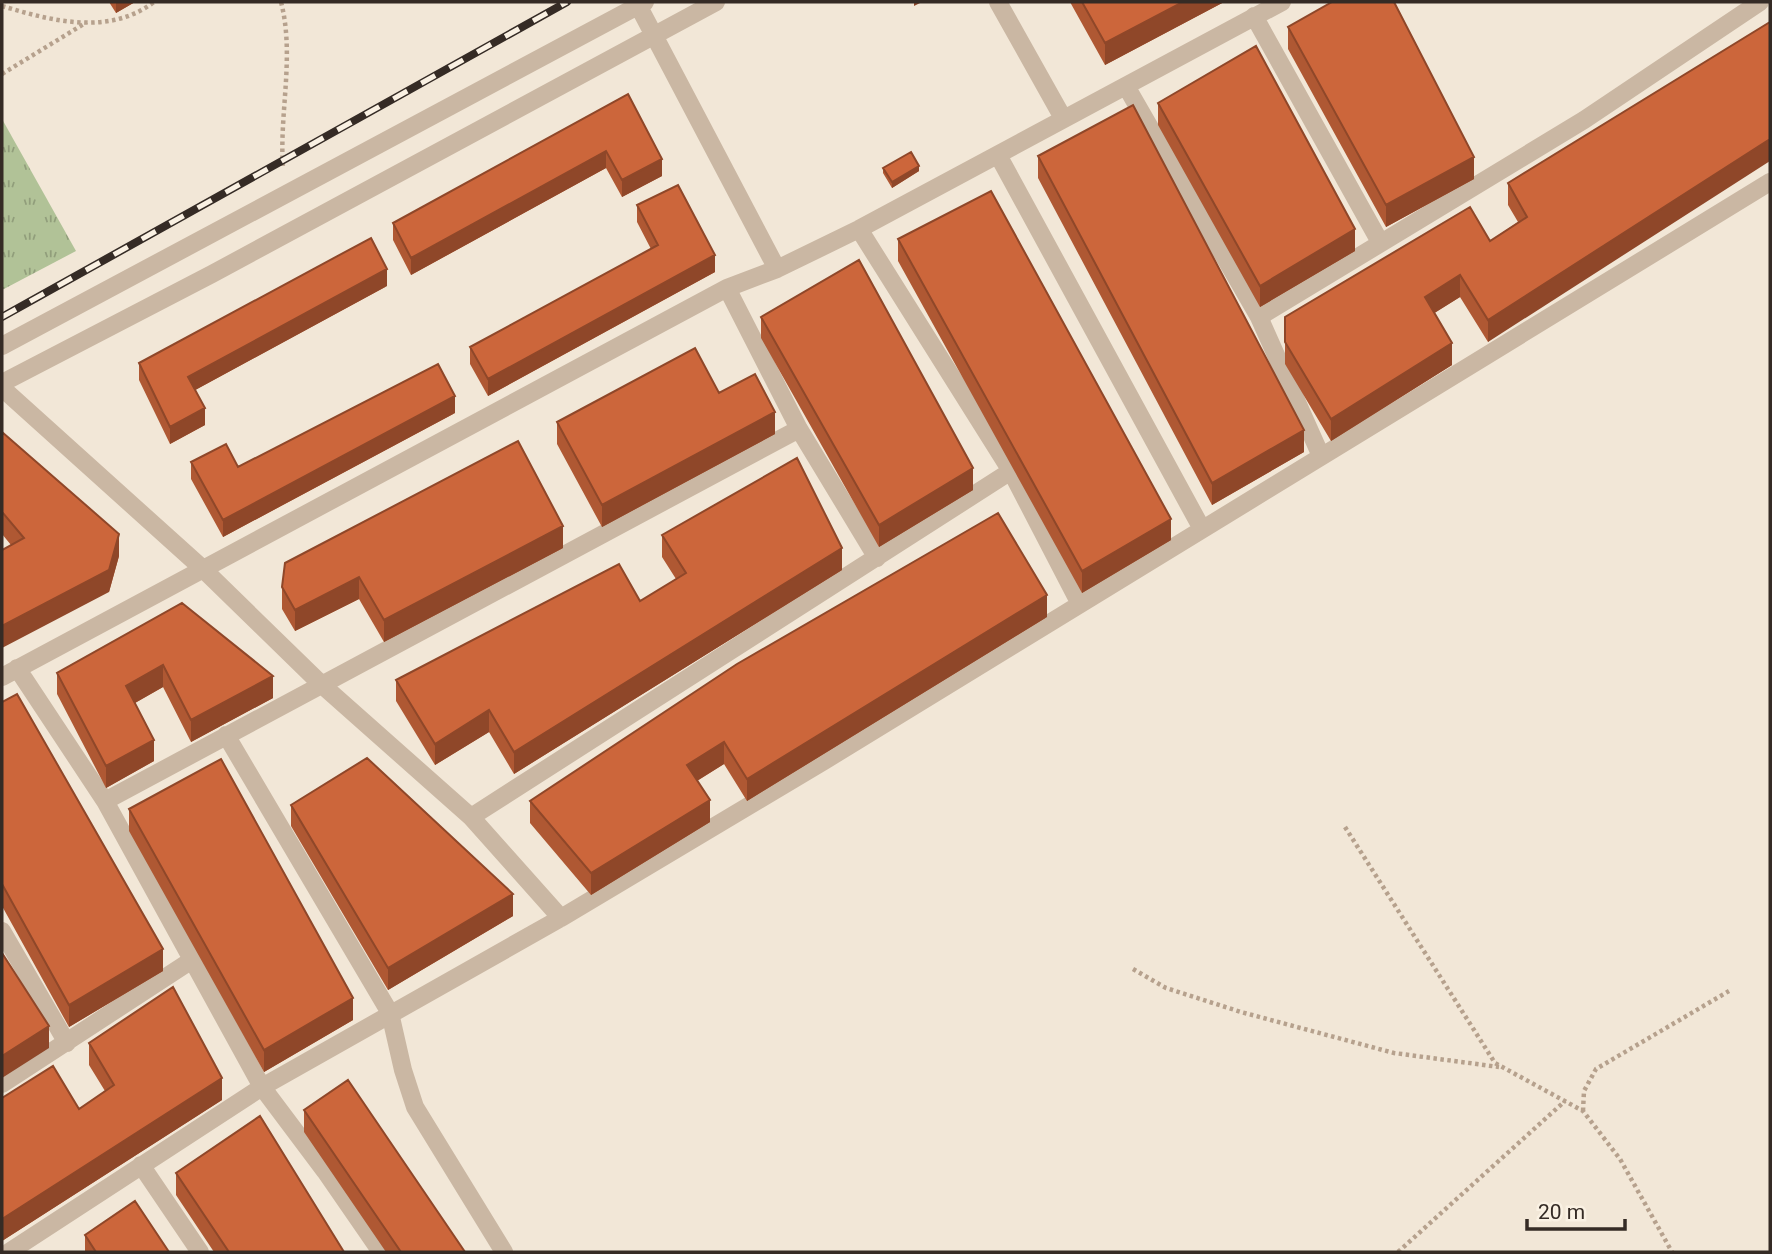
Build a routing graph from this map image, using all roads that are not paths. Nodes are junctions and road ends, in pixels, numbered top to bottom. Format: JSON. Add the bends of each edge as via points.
{"nodes":[{"id":1,"x":716,"y":2,"type":"edge"},
{"id":2,"x":998,"y":2,"type":"edge"},
{"id":3,"x":1282,"y":2,"type":"edge"},
{"id":4,"x":1760,"y":2,"type":"edge"},
{"id":5,"x":642,"y":4,"type":"edge"},
{"id":6,"x":1254,"y":16,"type":"junction"},
{"id":7,"x":655,"y":35,"type":"junction"},
{"id":8,"x":1126,"y":86,"type":"junction"},
{"id":9,"x":1063,"y":118,"type":"junction"},
{"id":10,"x":998,"y":155,"type":"junction"},
{"id":11,"x":1770,"y":181,"type":"edge"},
{"id":12,"x":859,"y":229,"type":"junction"},
{"id":13,"x":1380,"y":242,"type":"junction"},
{"id":14,"x":777,"y":270,"type":"junction"},
{"id":15,"x":727,"y":289,"type":"junction"},
{"id":16,"x":1259,"y":317,"type":"junction"},
{"id":17,"x":2,"y":346,"type":"edge"},
{"id":18,"x":2,"y":385,"type":"edge"},
{"id":19,"x":799,"y":429,"type":"junction"},
{"id":20,"x":1321,"y":456,"type":"junction"},
{"id":21,"x":1011,"y":471,"type":"junction"},
{"id":22,"x":1202,"y":529,"type":"junction"},
{"id":23,"x":877,"y":558,"type":"junction"},
{"id":24,"x":203,"y":569,"type":"junction"},
{"id":25,"x":1080,"y":604,"type":"junction"},
{"id":26,"x":9,"y":673,"type":"edge"},
{"id":27,"x":321,"y":684,"type":"junction"},
{"id":28,"x":226,"y":735,"type":"junction"},
{"id":29,"x":105,"y":802,"type":"junction"},
{"id":30,"x":471,"y":817,"type":"junction"},
{"id":31,"x":561,"y":918,"type":"junction"},
{"id":32,"x":2,"y":931,"type":"edge"},
{"id":33,"x":192,"y":960,"type":"junction"},
{"id":34,"x":390,"y":1013,"type":"junction"},
{"id":35,"x":67,"y":1042,"type":"junction"},
{"id":36,"x":2,"y":1084,"type":"edge"},
{"id":37,"x":262,"y":1087,"type":"junction"},
{"id":38,"x":141,"y":1165,"type":"junction"},
{"id":39,"x":12,"y":1251,"type":"edge"},
{"id":40,"x":200,"y":1252,"type":"edge"},
{"id":41,"x":381,"y":1252,"type":"edge"},
{"id":42,"x":505,"y":1252,"type":"edge"}],
"edges":[{"from":1,"to":7,"type":"street"},
{"from":2,"to":9,"type":"street"},
{"from":3,"to":6,"type":"street"},
{"from":4,"to":13,"type":"street","via":[[1584,120]]},
{"from":5,"to":7,"type":"street"},
{"from":5,"to":17,"type":"street"},
{"from":6,"to":8,"type":"street"},
{"from":6,"to":13,"type":"street"},
{"from":7,"to":14,"type":"street"},
{"from":7,"to":18,"type":"street"},
{"from":8,"to":9,"type":"street"},
{"from":8,"to":16,"type":"street"},
{"from":9,"to":10,"type":"street"},
{"from":10,"to":12,"type":"street"},
{"from":10,"to":22,"type":"street"},
{"from":11,"to":20,"type":"street"},
{"from":12,"to":14,"type":"street"},
{"from":12,"to":21,"type":"street"},
{"from":13,"to":16,"type":"street"},
{"from":14,"to":15,"type":"street"},
{"from":15,"to":19,"type":"street"},
{"from":15,"to":24,"type":"street"},
{"from":16,"to":20,"type":"street"},
{"from":18,"to":24,"type":"street"},
{"from":19,"to":23,"type":"street"},
{"from":19,"to":27,"type":"street"},
{"from":20,"to":22,"type":"street"},
{"from":21,"to":23,"type":"street"},
{"from":21,"to":25,"type":"street"},
{"from":22,"to":25,"type":"street"},
{"from":23,"to":30,"type":"street"},
{"from":24,"to":26,"type":"street"},
{"from":24,"to":27,"type":"street"},
{"from":25,"to":31,"type":"street"},
{"from":26,"to":29,"type":"street"},
{"from":27,"to":28,"type":"street"},
{"from":27,"to":30,"type":"street"},
{"from":28,"to":29,"type":"street"},
{"from":28,"to":34,"type":"street"},
{"from":29,"to":33,"type":"street"},
{"from":30,"to":31,"type":"street"},
{"from":31,"to":34,"type":"street"},
{"from":32,"to":35,"type":"street"},
{"from":33,"to":35,"type":"street"},
{"from":33,"to":37,"type":"street"},
{"from":34,"to":37,"type":"street"},
{"from":34,"to":42,"type":"street","via":[[415,1107]]},
{"from":35,"to":36,"type":"street"},
{"from":37,"to":38,"type":"street"},
{"from":37,"to":41,"type":"street"},
{"from":38,"to":39,"type":"street"},
{"from":38,"to":40,"type":"street"}]}
